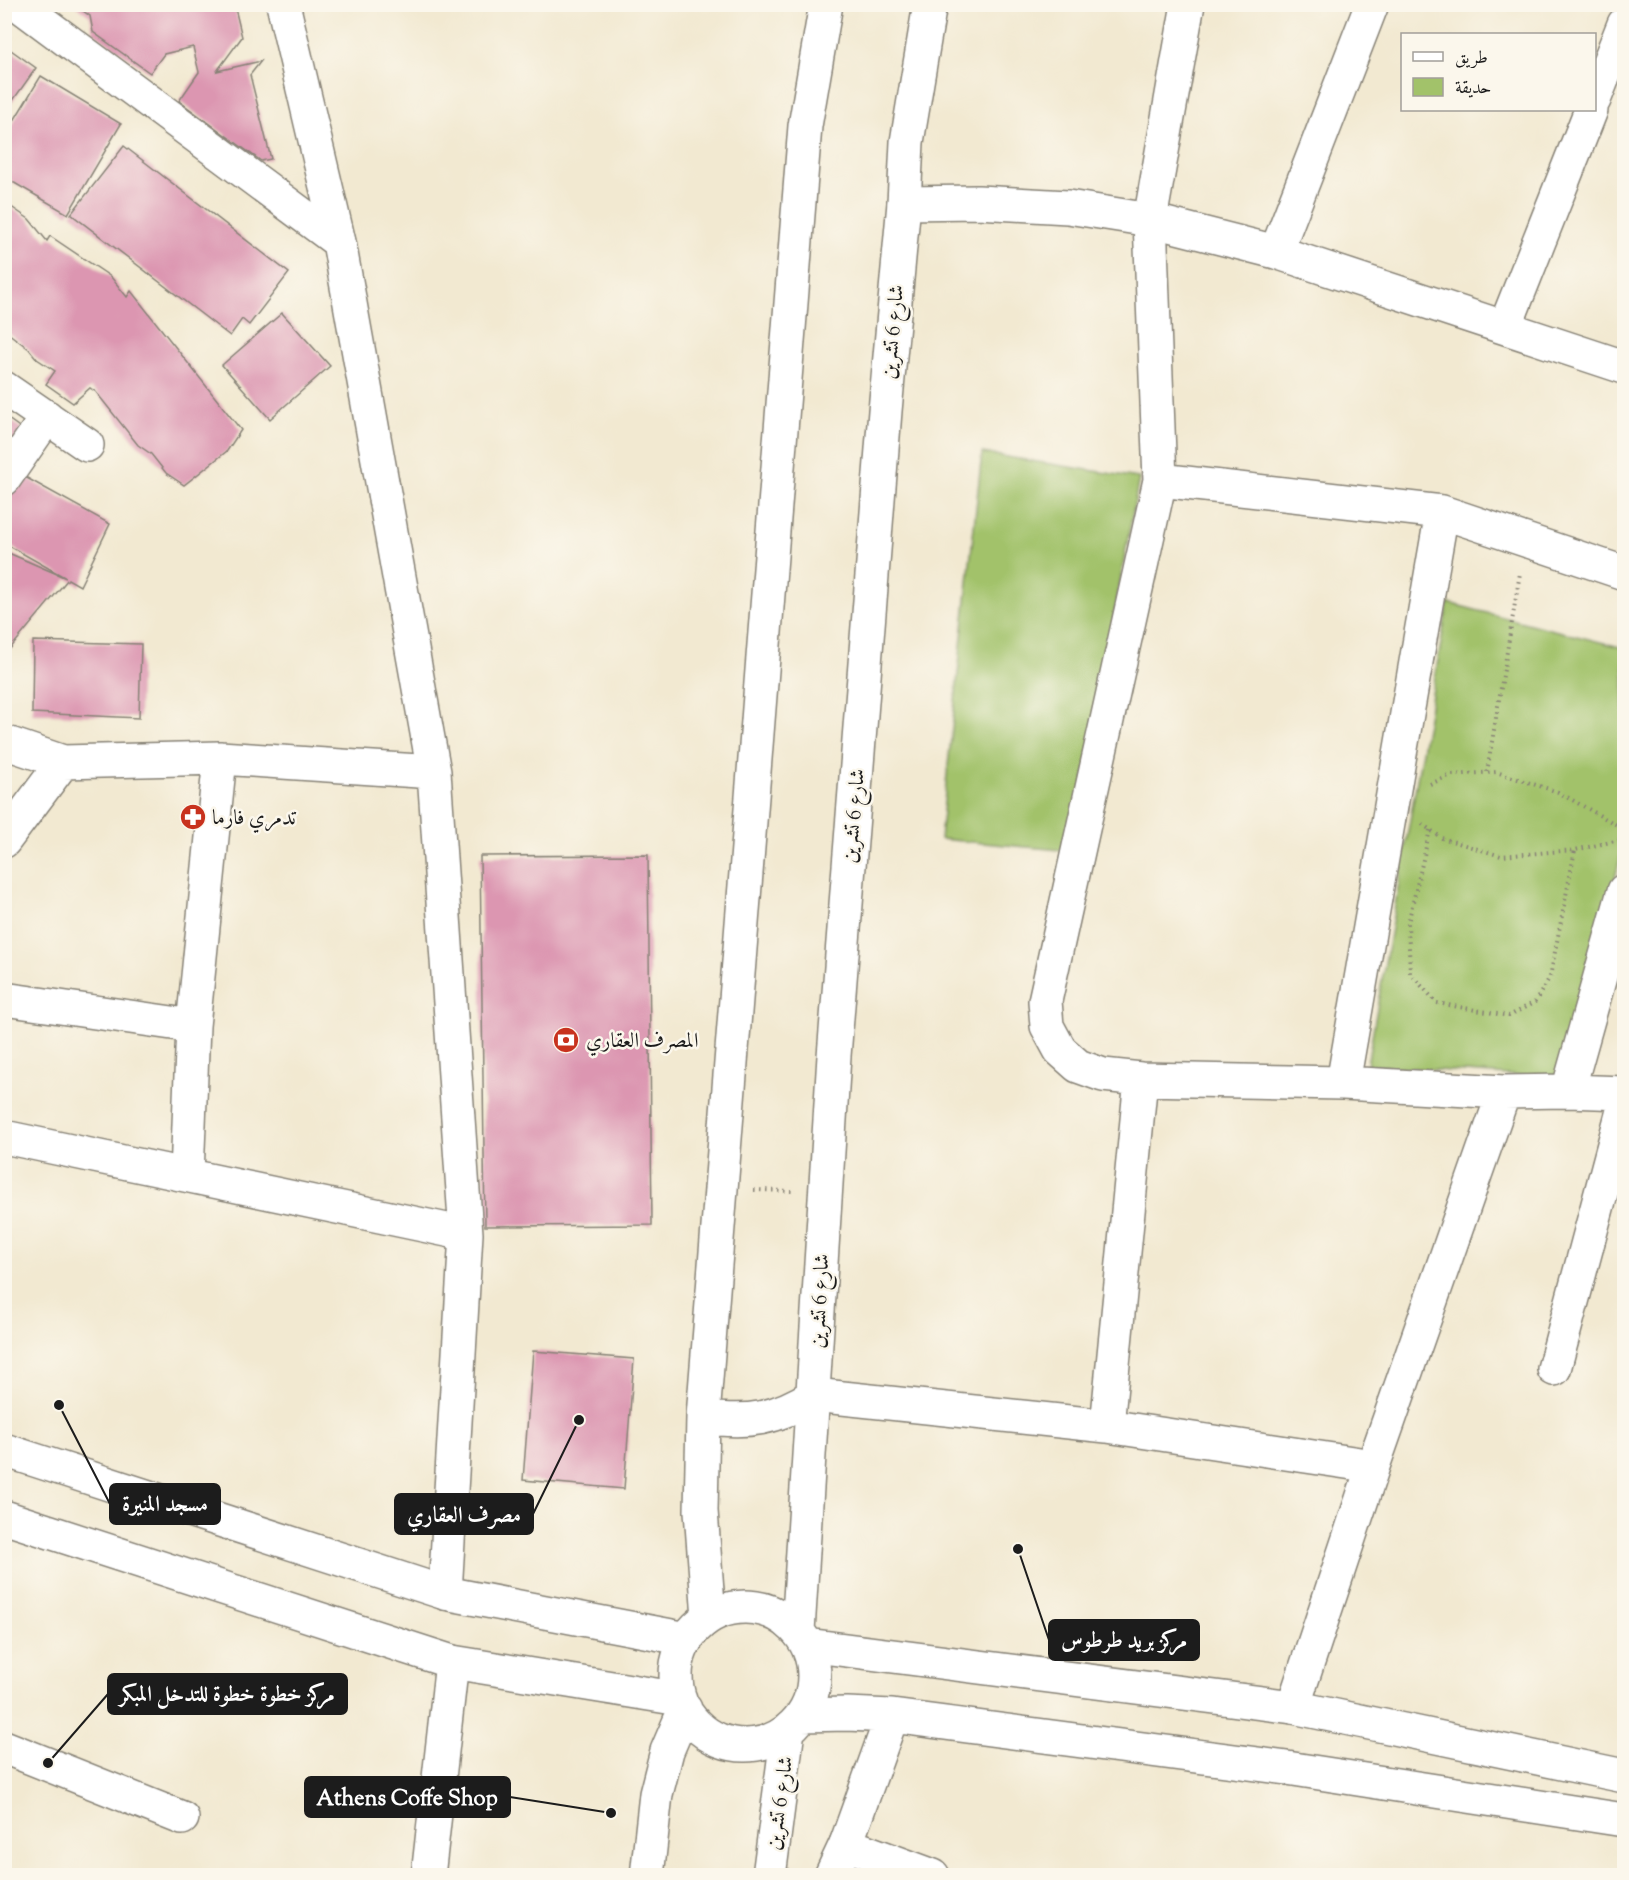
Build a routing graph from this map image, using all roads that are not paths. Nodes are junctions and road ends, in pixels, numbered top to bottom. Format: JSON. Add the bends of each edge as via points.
{"nodes":[{"id":1,"x":18,"y":4,"type":"edge"},
{"id":2,"x":283,"y":4,"type":"edge"},
{"id":3,"x":826,"y":4,"type":"edge"},
{"id":4,"x":930,"y":4,"type":"edge"},
{"id":5,"x":1188,"y":4,"type":"edge"},
{"id":6,"x":1372,"y":4,"type":"edge"},
{"id":7,"x":1624,"y":24,"type":"edge"},
{"id":8,"x":1596,"y":95,"type":"edge"},
{"id":9,"x":1591,"y":111,"type":"edge"},
{"id":10,"x":904,"y":203,"type":"junction"},
{"id":11,"x":1150,"y":220,"type":"junction"},
{"id":12,"x":339,"y":242,"type":"junction"},
{"id":13,"x":1276,"y":252,"type":"junction"},
{"id":14,"x":1505,"y":327,"type":"junction"},
{"id":15,"x":1624,"y":367,"type":"edge"},
{"id":16,"x":4,"y":388,"type":"edge"},
{"id":17,"x":47,"y":417,"type":"junction"},
{"id":18,"x":87,"y":445,"type":"dead end"},
{"id":19,"x":4,"y":479,"type":"edge"},
{"id":20,"x":1160,"y":480,"type":"junction"},
{"id":21,"x":1442,"y":512,"type":"junction"},
{"id":22,"x":1624,"y":573,"type":"edge"},
{"id":23,"x":4,"y":742,"type":"edge"},
{"id":24,"x":219,"y":758,"type":"junction"},
{"id":25,"x":63,"y":762,"type":"junction"},
{"id":26,"x":434,"y":772,"type":"junction"},
{"id":27,"x":4,"y":841,"type":"edge"},
{"id":28,"x":1624,"y":891,"type":"edge"},
{"id":29,"x":4,"y":999,"type":"edge"},
{"id":30,"x":194,"y":1026,"type":"junction"},
{"id":31,"x":1141,"y":1079,"type":"junction"},
{"id":32,"x":1343,"y":1083,"type":"junction"},
{"id":33,"x":1568,"y":1091,"type":"junction"},
{"id":34,"x":1504,"y":1092,"type":"junction"},
{"id":35,"x":1624,"y":1094,"type":"edge"},
{"id":36,"x":1624,"y":1107,"type":"edge"},
{"id":37,"x":4,"y":1137,"type":"edge"},
{"id":38,"x":187,"y":1174,"type":"junction"},
{"id":39,"x":466,"y":1234,"type":"junction"},
{"id":40,"x":1554,"y":1369,"type":"dead end"},
{"id":41,"x":814,"y":1395,"type":"junction"},
{"id":42,"x":704,"y":1417,"type":"junction"},
{"id":43,"x":1107,"y":1426,"type":"junction"},
{"id":44,"x":4,"y":1450,"type":"edge"},
{"id":45,"x":1372,"y":1466,"type":"junction"},
{"id":46,"x":4,"y":1516,"type":"edge"},
{"id":47,"x":445,"y":1593,"type":"junction"},
{"id":48,"x":698,"y":1628,"type":"junction"},
{"id":49,"x":802,"y":1638,"type":"junction"},
{"id":50,"x":452,"y":1662,"type":"junction"},
{"id":51,"x":682,"y":1704,"type":"junction"},
{"id":52,"x":1293,"y":1707,"type":"junction"},
{"id":53,"x":892,"y":1716,"type":"junction"},
{"id":54,"x":795,"y":1723,"type":"junction"},
{"id":55,"x":4,"y":1747,"type":"edge"},
{"id":56,"x":1624,"y":1776,"type":"edge"},
{"id":57,"x":182,"y":1818,"type":"dead end"},
{"id":58,"x":1624,"y":1820,"type":"edge"},
{"id":59,"x":846,"y":1844,"type":"junction"},
{"id":60,"x":428,"y":1875,"type":"edge"},
{"id":61,"x":647,"y":1875,"type":"edge"},
{"id":62,"x":769,"y":1875,"type":"edge"},
{"id":63,"x":831,"y":1875,"type":"edge"},
{"id":64,"x":933,"y":1875,"type":"edge"}],
"edges":[{"from":1,"to":12,"type":"street"},
{"from":2,"to":12,"type":"street"},
{"from":3,"to":42,"type":"street","via":[[805,126]]},
{"from":4,"to":10,"type":"street","name":"شارع 6 تشرين","via":[[907,142]]},
{"from":5,"to":11,"type":"street"},
{"from":6,"to":13,"type":"street"},
{"from":7,"to":8,"type":"street"},
{"from":9,"to":14,"type":"street"},
{"from":10,"to":11,"type":"street","via":[[1068,207]]},
{"from":10,"to":41,"type":"street","name":"شارع 6 تشرين","via":[[835,1044]]},
{"from":11,"to":13,"type":"street"},
{"from":11,"to":20,"type":"street"},
{"from":12,"to":26,"type":"street"},
{"from":13,"to":14,"type":"street"},
{"from":14,"to":15,"type":"street"},
{"from":16,"to":17,"type":"street"},
{"from":17,"to":18,"type":"street"},
{"from":17,"to":19,"type":"street"},
{"from":20,"to":21,"type":"street"},
{"from":20,"to":31,"type":"street","via":[[1045,1001],[1047,1026],[1060,1050],[1078,1066],[1104,1076]]},
{"from":21,"to":22,"type":"street"},
{"from":21,"to":32,"type":"street"},
{"from":23,"to":25,"type":"street"},
{"from":24,"to":25,"type":"street"},
{"from":24,"to":26,"type":"street"},
{"from":24,"to":30,"type":"street"},
{"from":25,"to":27,"type":"street"},
{"from":26,"to":39,"type":"street"},
{"from":28,"to":33,"type":"street"},
{"from":29,"to":30,"type":"street"},
{"from":30,"to":38,"type":"street"},
{"from":31,"to":32,"type":"street"},
{"from":31,"to":43,"type":"street"},
{"from":32,"to":34,"type":"street"},
{"from":33,"to":34,"type":"street"},
{"from":33,"to":35,"type":"street"},
{"from":34,"to":45,"type":"street"},
{"from":36,"to":40,"type":"street"},
{"from":37,"to":38,"type":"street"},
{"from":38,"to":39,"type":"street"},
{"from":39,"to":47,"type":"street"},
{"from":41,"to":42,"type":"street","via":[[794,1408],[750,1421]]},
{"from":41,"to":43,"type":"street"},
{"from":41,"to":49,"type":"street","name":"شارع 6 تشرين"},
{"from":42,"to":48,"type":"street"},
{"from":43,"to":45,"type":"street"},
{"from":44,"to":47,"type":"street"},
{"from":45,"to":52,"type":"street"},
{"from":46,"to":50,"type":"street"},
{"from":47,"to":48,"type":"street"},
{"from":48,"to":49,"type":"street","via":[[731,1608],[755,1608],[779,1615]]},
{"from":48,"to":51,"type":"street","via":[[679,1658],[676,1678]]},
{"from":49,"to":52,"type":"street"},
{"from":49,"to":54,"type":"street","via":[[814,1668],[813,1693]]},
{"from":50,"to":51,"type":"street"},
{"from":50,"to":60,"type":"street"},
{"from":51,"to":54,"type":"street","via":[[697,1725],[713,1737],[732,1743],[752,1745],[771,1740]]},
{"from":51,"to":61,"type":"street","via":[[656,1794]]},
{"from":52,"to":56,"type":"street"},
{"from":53,"to":54,"type":"street","via":[[847,1714]]},
{"from":53,"to":58,"type":"street","via":[[1287,1768]]},
{"from":53,"to":59,"type":"street"},
{"from":54,"to":62,"type":"street","name":"شارع 6 تشرين"},
{"from":55,"to":57,"type":"street"},
{"from":59,"to":63,"type":"street"},
{"from":59,"to":64,"type":"street"}]}
